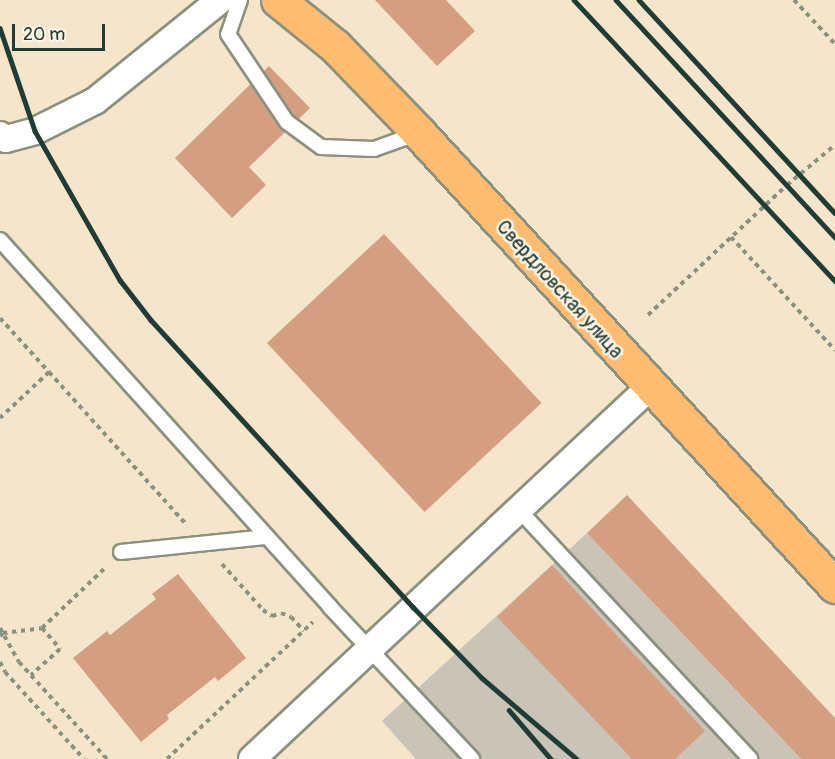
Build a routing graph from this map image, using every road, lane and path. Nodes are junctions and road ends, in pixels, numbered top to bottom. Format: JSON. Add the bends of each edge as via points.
{"nodes":[{"id":1,"x":219,"y":0,"type":"edge"},
{"id":2,"x":240,"y":0,"type":"edge"},
{"id":3,"x":278,"y":0,"type":"edge"},
{"id":4,"x":794,"y":0,"type":"edge"},
{"id":5,"x":835,"y":44,"type":"edge"},
{"id":6,"x":419,"y":133,"type":"junction"},
{"id":7,"x":0,"y":135,"type":"edge"},
{"id":8,"x":835,"y":146,"type":"edge"},
{"id":9,"x":731,"y":237,"type":"junction"},
{"id":10,"x":0,"y":240,"type":"edge"},
{"id":11,"x":648,"y":315,"type":"dead end"},
{"id":12,"x":0,"y":318,"type":"edge"},
{"id":13,"x":835,"y":350,"type":"edge"},
{"id":14,"x":49,"y":372,"type":"junction"},
{"id":15,"x":650,"y":387,"type":"junction"},
{"id":16,"x":0,"y":418,"type":"edge"},
{"id":17,"x":519,"y":510,"type":"junction"},
{"id":18,"x":267,"y":537,"type":"junction"},
{"id":19,"x":203,"y":543,"type":"junction"},
{"id":20,"x":121,"y":552,"type":"joint"},
{"id":21,"x":835,"y":586,"type":"edge"},
{"id":22,"x":330,"y":607,"type":"junction"},
{"id":23,"x":0,"y":627,"type":"edge"},
{"id":24,"x":42,"y":628,"type":"junction"},
{"id":25,"x":304,"y":631,"type":"junction"},
{"id":26,"x":2,"y":635,"type":"edge"},
{"id":27,"x":371,"y":649,"type":"junction"},
{"id":28,"x":0,"y":662,"type":"edge"},
{"id":29,"x":31,"y":675,"type":"junction"},
{"id":30,"x":84,"y":759,"type":"edge"},
{"id":31,"x":107,"y":759,"type":"edge"},
{"id":32,"x":166,"y":759,"type":"edge"},
{"id":33,"x":252,"y":759,"type":"edge"},
{"id":34,"x":472,"y":759,"type":"edge"},
{"id":35,"x":750,"y":759,"type":"edge"}],
"edges":[{"from":1,"to":7,"type":"street","via":[[95,101],[35,131],[6,139]]},
{"from":2,"to":6,"type":"lane","via":[[228,34],[287,122],[321,147],[374,149]]},
{"from":3,"to":6,"type":"highway","name":"Свердловская улица","via":[[334,46]]},
{"from":4,"to":5,"type":"path"},
{"from":6,"to":15,"type":"highway","name":"Свердловская улица"},
{"from":8,"to":9,"type":"path"},
{"from":9,"to":11,"type":"path"},
{"from":9,"to":13,"type":"path"},
{"from":10,"to":18,"type":"lane"},
{"from":12,"to":14,"type":"path"},
{"from":14,"to":16,"type":"path"},
{"from":14,"to":19,"type":"path"},
{"from":15,"to":17,"type":"street"},
{"from":15,"to":21,"type":"highway","name":"Свердловская улица"},
{"from":17,"to":27,"type":"street"},
{"from":17,"to":35,"type":"lane"},
{"from":18,"to":19,"type":"lane"},
{"from":18,"to":22,"type":"lane"},
{"from":19,"to":20,"type":"lane"},
{"from":19,"to":25,"type":"path","via":[[263,610],[272,616],[280,613],[291,617]]},
{"from":20,"to":24,"type":"path"},
{"from":22,"to":25,"type":"path"},
{"from":22,"to":27,"type":"lane"},
{"from":23,"to":26,"type":"path"},
{"from":24,"to":26,"type":"path"},
{"from":24,"to":29,"type":"path","via":[[60,649]]},
{"from":25,"to":32,"type":"path"},
{"from":26,"to":29,"type":"path"},
{"from":27,"to":33,"type":"street"},
{"from":27,"to":34,"type":"lane"},
{"from":28,"to":30,"type":"path"},
{"from":29,"to":31,"type":"path"}]}
